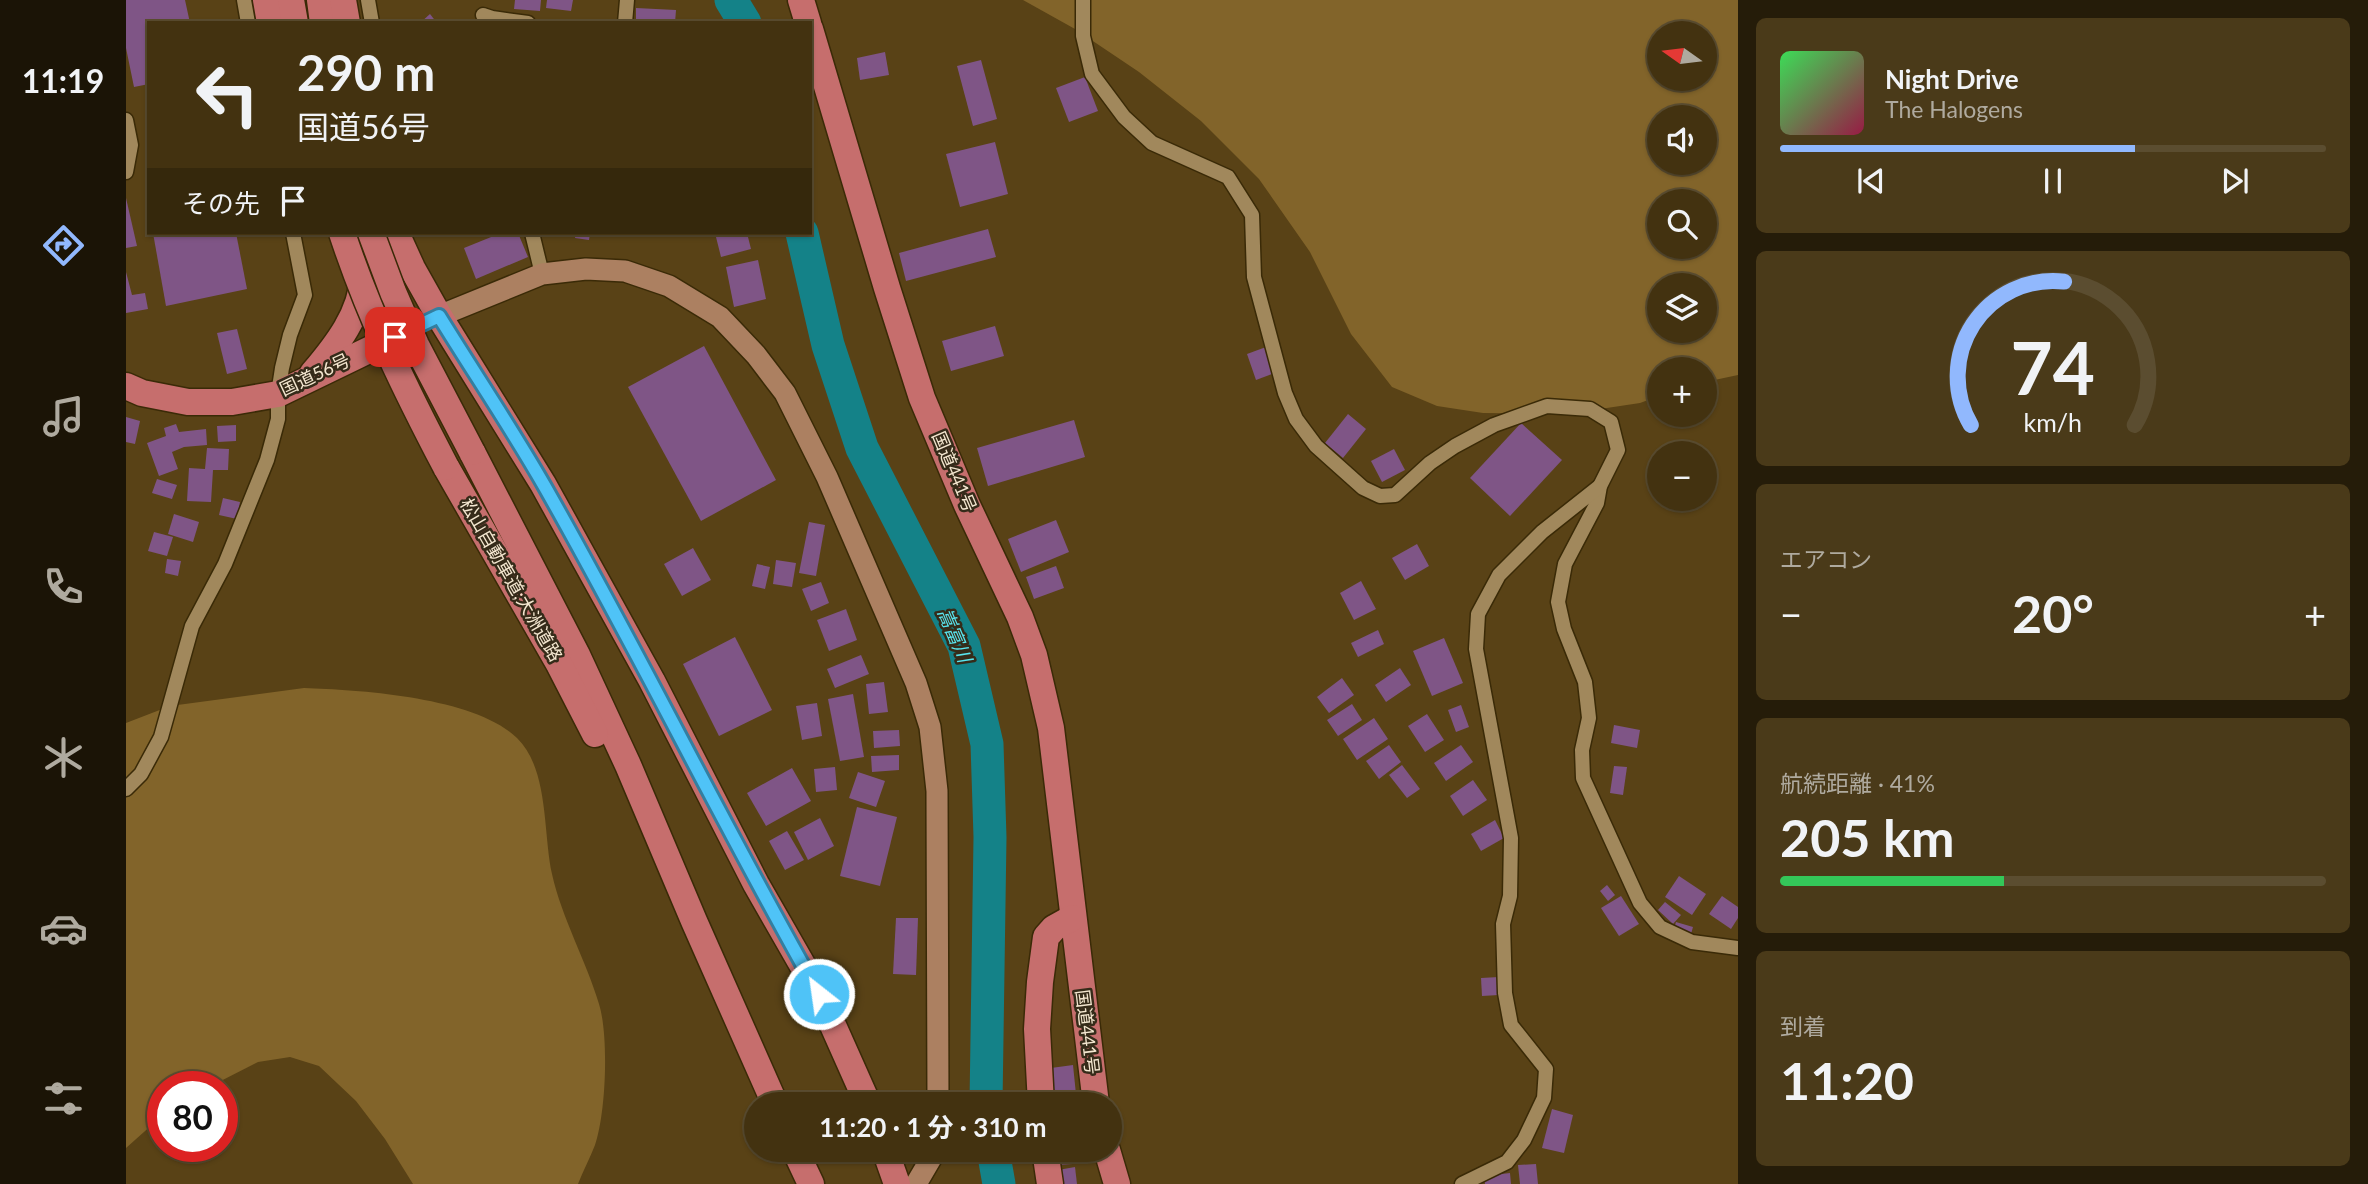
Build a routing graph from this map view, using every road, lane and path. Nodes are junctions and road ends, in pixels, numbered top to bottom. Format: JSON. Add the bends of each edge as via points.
{"nodes":[{"id":1,"x":244,"y":0,"type":"edge"},
{"id":2,"x":266,"y":0,"type":"edge"},
{"id":3,"x":291,"y":0,"type":"edge"},
{"id":4,"x":320,"y":0,"type":"edge"},
{"id":5,"x":343,"y":0,"type":"edge"},
{"id":6,"x":368,"y":0,"type":"edge"},
{"id":7,"x":491,"y":0,"type":"edge"},
{"id":8,"x":627,"y":0,"type":"edge"},
{"id":9,"x":801,"y":0,"type":"edge"},
{"id":10,"x":1083,"y":0,"type":"edge"},
{"id":11,"x":481,"y":19,"type":"edge"},
{"id":12,"x":248,"y":21,"type":"edge"},
{"id":13,"x":270,"y":21,"type":"edge"},
{"id":14,"x":295,"y":21,"type":"edge"},
{"id":15,"x":323,"y":21,"type":"edge"},
{"id":16,"x":347,"y":21,"type":"edge"},
{"id":17,"x":372,"y":21,"type":"edge"},
{"id":18,"x":514,"y":21,"type":"edge"},
{"id":19,"x":625,"y":21,"type":"edge"},
{"id":20,"x":807,"y":21,"type":"edge"},
{"id":21,"x":812,"y":36,"type":"edge"},
{"id":22,"x":126,"y":120,"type":"edge"},
{"id":23,"x":126,"y":172,"type":"edge"},
{"id":24,"x":293,"y":235,"type":"edge"},
{"id":25,"x":331,"y":235,"type":"edge"},
{"id":26,"x":343,"y":235,"type":"edge"},
{"id":27,"x":372,"y":235,"type":"edge"},
{"id":28,"x":397,"y":235,"type":"edge"},
{"id":29,"x":532,"y":235,"type":"edge"},
{"id":30,"x":360,"y":262,"type":"junction"},
{"id":31,"x":542,"y":274,"type":"junction"},
{"id":32,"x":439,"y":316,"type":"junction"},
{"id":33,"x":307,"y":380,"type":"junction"},
{"id":34,"x":126,"y":386,"type":"edge"},
{"id":35,"x":278,"y":394,"type":"junction"},
{"id":36,"x":1600,"y":486,"type":"junction"},
{"id":37,"x":126,"y":789,"type":"edge"},
{"id":38,"x":1072,"y":918,"type":"junction"},
{"id":39,"x":694,"y":921,"type":"junction"},
{"id":40,"x":1738,"y":948,"type":"edge"},
{"id":41,"x":770,"y":1092,"type":"edge"},
{"id":42,"x":863,"y":1092,"type":"edge"},
{"id":43,"x":938,"y":1092,"type":"edge"},
{"id":44,"x":1040,"y":1092,"type":"edge"},
{"id":45,"x":1094,"y":1092,"type":"edge"},
{"id":46,"x":801,"y":1162,"type":"edge"},
{"id":47,"x":889,"y":1162,"type":"edge"},
{"id":48,"x":929,"y":1162,"type":"edge"},
{"id":49,"x":1047,"y":1162,"type":"edge"},
{"id":50,"x":1111,"y":1162,"type":"edge"},
{"id":51,"x":811,"y":1184,"type":"edge"},
{"id":52,"x":897,"y":1184,"type":"edge"},
{"id":53,"x":916,"y":1184,"type":"edge"},
{"id":54,"x":1050,"y":1184,"type":"edge"},
{"id":55,"x":1117,"y":1184,"type":"edge"},
{"id":56,"x":1462,"y":1184,"type":"edge"}],
"edges":[{"from":1,"to":12,"type":"street"},
{"from":2,"to":13,"type":"highway"},
{"from":3,"to":14,"type":"highway"},
{"from":4,"to":15,"type":"highway"},
{"from":5,"to":16,"type":"highway"},
{"from":6,"to":17,"type":"street"},
{"from":7,"to":11,"type":"street"},
{"from":8,"to":19,"type":"street"},
{"from":9,"to":20,"type":"highway"},
{"from":10,"to":36,"type":"street","via":[[1083,36],[1092,74],[1124,117],[1152,143],[1228,177],[1252,215],[1254,277],[1285,393],[1296,419],[1316,446],[1363,488],[1380,496],[1395,495],[1430,463],[1494,425],[1547,406],[1590,409],[1611,422],[1618,450]]},
{"from":11,"to":18,"type":"street"},
{"from":21,"to":38,"type":"highway","name":"国道441号","via":[[922,398],[1034,655],[1051,728]]},
{"from":22,"to":23,"type":"street","via":[[131,145]]},
{"from":24,"to":35,"type":"street","via":[[304,295]]},
{"from":25,"to":30,"type":"highway"},
{"from":26,"to":39,"type":"highway","name":"松山自動車道;大洲道路","bridge":true,"via":[[391,360]]},
{"from":27,"to":39,"type":"highway","name":"松山自動車道;大洲道路","bridge":true,"via":[[416,345],[577,655]]},
{"from":28,"to":32,"type":"highway"},
{"from":29,"to":31,"type":"street"},
{"from":30,"to":32,"type":"highway"},
{"from":30,"to":33,"type":"highway","via":[[363,278],[356,311]]},
{"from":31,"to":32,"type":"street"},
{"from":31,"to":43,"type":"street","via":[[625,271],[669,286],[720,317],[785,393],[827,477],[916,683],[930,727],[937,791]]},
{"from":32,"to":33,"type":"highway","name":"国道56号"},
{"from":32,"to":42,"type":"highway","via":[[543,484],[652,681],[819,994]]},
{"from":33,"to":35,"type":"highway","name":"国道56号"},
{"from":34,"to":35,"type":"highway","name":"国道56号","via":[[188,402],[232,402]]},
{"from":35,"to":37,"type":"street","via":[[278,419],[267,460],[225,564],[192,626],[161,737],[141,774]]},
{"from":36,"to":40,"type":"street","via":[[1597,503],[1565,564],[1558,603],[1585,682],[1589,718],[1582,750],[1583,778],[1640,903],[1660,927],[1692,942]]},
{"from":36,"to":56,"type":"street","via":[[1542,532],[1499,575],[1478,614],[1476,649],[1511,838],[1510,896],[1503,924],[1505,993],[1511,1025],[1546,1069],[1544,1098],[1524,1140],[1507,1163]]},
{"from":38,"to":44,"type":"highway","via":[[1046,937],[1037,1029]]},
{"from":38,"to":45,"type":"highway","name":"国道441号"},
{"from":39,"to":41,"type":"highway","name":"松山自動車道;大洲道路"},
{"from":46,"to":51,"type":"highway"},
{"from":47,"to":52,"type":"highway"},
{"from":48,"to":53,"type":"street"},
{"from":49,"to":54,"type":"highway"},
{"from":50,"to":55,"type":"highway"}]}
